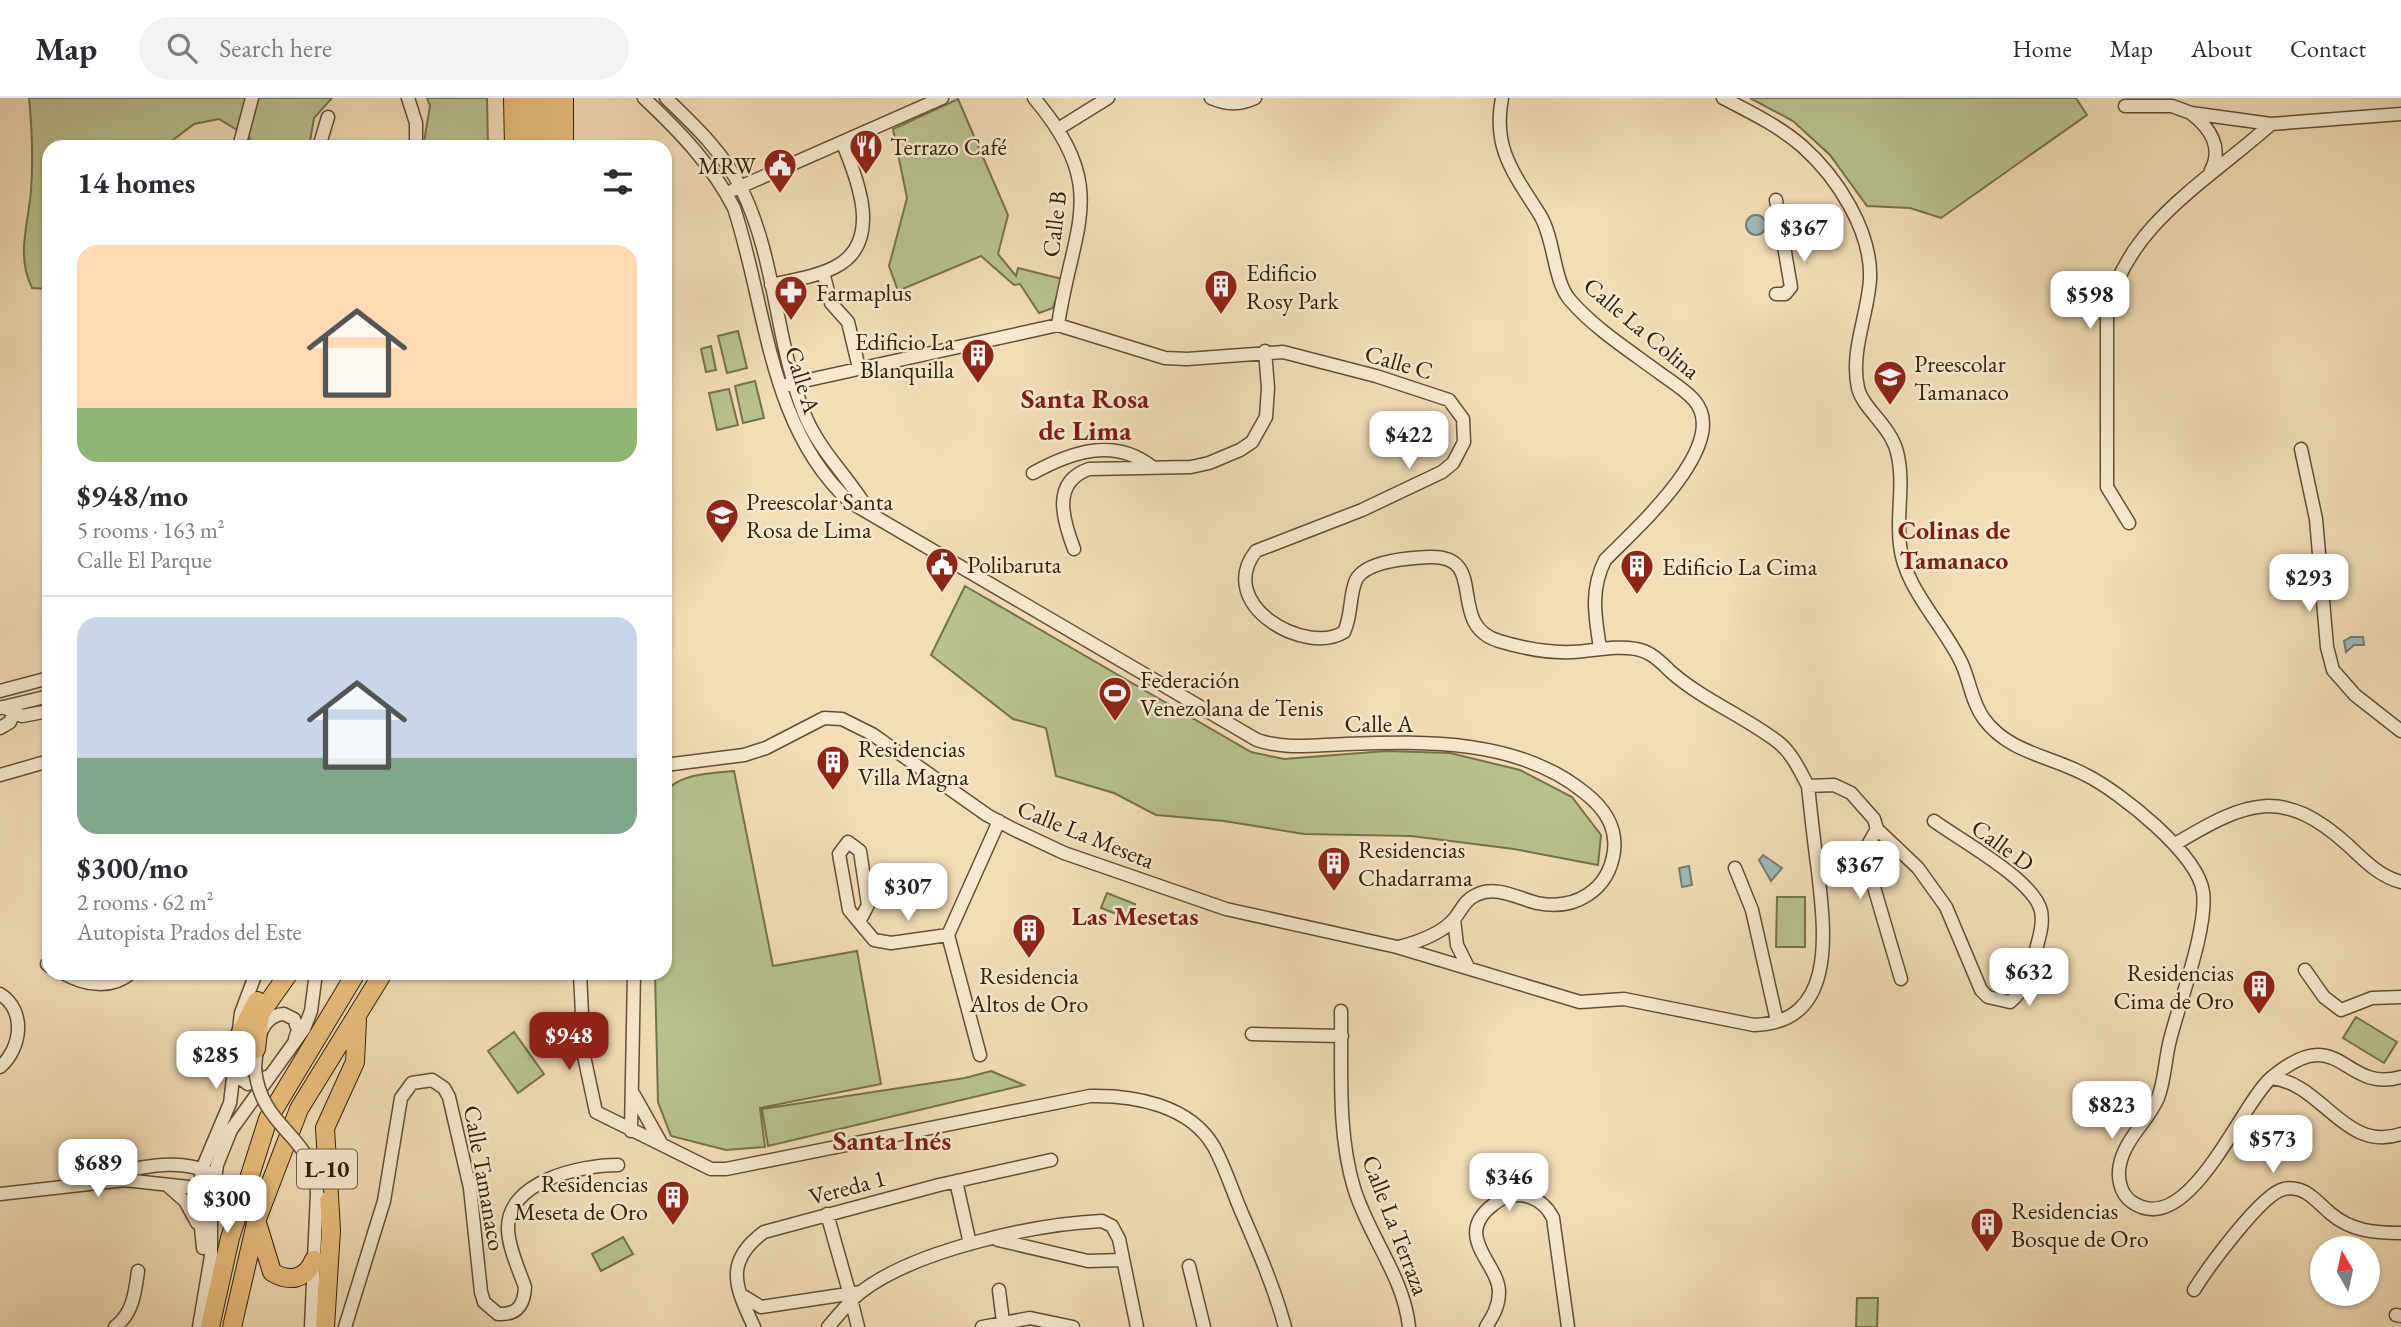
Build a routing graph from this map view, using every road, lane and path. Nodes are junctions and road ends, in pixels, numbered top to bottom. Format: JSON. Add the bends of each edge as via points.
{"nodes":[{"id":1,"x":252,"y":98,"type":"edge"},
{"id":2,"x":408,"y":98,"type":"edge"},
{"id":3,"x":513,"y":98,"type":"edge"},
{"id":4,"x":531,"y":98,"type":"edge"},
{"id":5,"x":547,"y":98,"type":"edge"},
{"id":6,"x":564,"y":98,"type":"edge"},
{"id":7,"x":644,"y":98,"type":"edge"},
{"id":8,"x":666,"y":98,"type":"edge"},
{"id":9,"x":942,"y":98,"type":"edge"},
{"id":10,"x":1034,"y":98,"type":"edge"},
{"id":11,"x":1108,"y":98,"type":"edge"},
{"id":12,"x":1211,"y":98,"type":"edge"},
{"id":13,"x":1255,"y":98,"type":"edge"},
{"id":14,"x":1503,"y":98,"type":"edge"},
{"id":15,"x":1723,"y":98,"type":"edge"},
{"id":16,"x":2125,"y":106,"type":"dead end"},
{"id":17,"x":2191,"y":113,"type":"junction"},
{"id":18,"x":2401,"y":114,"type":"edge"},
{"id":19,"x":328,"y":117,"type":"dead end"},
{"id":20,"x":2244,"y":121,"type":"junction"},
{"id":21,"x":2271,"y":124,"type":"junction"},
{"id":22,"x":1058,"y":129,"type":"junction"},
{"id":23,"x":241,"y":140,"type":"edge"},
{"id":24,"x":321,"y":140,"type":"edge"},
{"id":25,"x":416,"y":140,"type":"edge"},
{"id":26,"x":514,"y":140,"type":"edge"},
{"id":27,"x":532,"y":140,"type":"edge"},
{"id":28,"x":548,"y":140,"type":"edge"},
{"id":29,"x":564,"y":140,"type":"edge"},
{"id":30,"x":843,"y":144,"type":"junction"},
{"id":31,"x":2246,"y":146,"type":"junction"},
{"id":32,"x":2216,"y":151,"type":"junction"},
{"id":33,"x":2209,"y":173,"type":"junction"},
{"id":34,"x":740,"y":186,"type":"junction"},
{"id":35,"x":726,"y":193,"type":"junction"},
{"id":36,"x":1776,"y":200,"type":"dead end"},
{"id":37,"x":823,"y":272,"type":"junction"},
{"id":38,"x":771,"y":285,"type":"junction"},
{"id":39,"x":1776,"y":294,"type":"dead end"},
{"id":40,"x":1058,"y":325,"type":"junction"},
{"id":41,"x":1265,"y":351,"type":"junction"},
{"id":42,"x":859,"y":368,"type":"junction"},
{"id":43,"x":795,"y":383,"type":"junction"},
{"id":44,"x":780,"y":386,"type":"junction"},
{"id":45,"x":2301,"y":449,"type":"dead end"},
{"id":46,"x":1152,"y":467,"type":"junction"},
{"id":47,"x":1033,"y":473,"type":"dead end"},
{"id":48,"x":870,"y":513,"type":"junction"},
{"id":49,"x":2129,"y":523,"type":"dead end"},
{"id":50,"x":1074,"y":549,"type":"dead end"},
{"id":51,"x":1600,"y":648,"type":"junction"},
{"id":52,"x":42,"y":680,"type":"edge"},
{"id":53,"x":0,"y":691,"type":"edge"},
{"id":54,"x":42,"y":698,"type":"edge"},
{"id":55,"x":5,"y":710,"type":"edge"},
{"id":56,"x":42,"y":713,"type":"edge"},
{"id":57,"x":0,"y":727,"type":"edge"},
{"id":58,"x":2401,"y":731,"type":"edge"},
{"id":59,"x":42,"y":763,"type":"edge"},
{"id":60,"x":672,"y":764,"type":"edge"},
{"id":61,"x":0,"y":775,"type":"edge"},
{"id":62,"x":1808,"y":786,"type":"junction"},
{"id":63,"x":999,"y":821,"type":"junction"},
{"id":64,"x":1934,"y":821,"type":"dead end"},
{"id":65,"x":1877,"y":829,"type":"junction"},
{"id":66,"x":2177,"y":843,"type":"junction"},
{"id":67,"x":1735,"y":868,"type":"dead end"},
{"id":68,"x":2401,"y":882,"type":"edge"},
{"id":69,"x":1454,"y":919,"type":"junction"},
{"id":70,"x":860,"y":920,"type":"junction"},
{"id":71,"x":948,"y":935,"type":"junction"},
{"id":72,"x":1398,"y":947,"type":"junction"},
{"id":73,"x":1468,"y":967,"type":"junction"},
{"id":74,"x":2305,"y":970,"type":"dead end"},
{"id":75,"x":1901,"y":979,"type":"dead end"},
{"id":76,"x":79,"y":980,"type":"edge"},
{"id":77,"x":121,"y":980,"type":"edge"},
{"id":78,"x":253,"y":980,"type":"edge"},
{"id":79,"x":273,"y":980,"type":"edge"},
{"id":80,"x":284,"y":980,"type":"edge"},
{"id":81,"x":315,"y":980,"type":"edge"},
{"id":82,"x":352,"y":980,"type":"edge"},
{"id":83,"x":379,"y":980,"type":"edge"},
{"id":84,"x":580,"y":980,"type":"edge"},
{"id":85,"x":634,"y":980,"type":"edge"},
{"id":86,"x":0,"y":994,"type":"edge"},
{"id":87,"x":2401,"y":997,"type":"edge"},
{"id":88,"x":1341,"y":1011,"type":"dead end"},
{"id":89,"x":357,"y":1016,"type":"junction"},
{"id":90,"x":1777,"y":1021,"type":"junction"},
{"id":91,"x":1252,"y":1034,"type":"dead end"},
{"id":92,"x":1342,"y":1036,"type":"junction"},
{"id":93,"x":295,"y":1039,"type":"junction"},
{"id":94,"x":237,"y":1040,"type":"junction"},
{"id":95,"x":256,"y":1049,"type":"junction"},
{"id":96,"x":980,"y":1055,"type":"dead end"},
{"id":97,"x":282,"y":1063,"type":"junction"},
{"id":98,"x":0,"y":1067,"type":"edge"},
{"id":99,"x":236,"y":1075,"type":"junction"},
{"id":100,"x":2401,"y":1077,"type":"edge"},
{"id":101,"x":2271,"y":1078,"type":"junction"},
{"id":102,"x":632,"y":1090,"type":"junction"},
{"id":103,"x":631,"y":1130,"type":"junction"},
{"id":104,"x":2401,"y":1134,"type":"edge"},
{"id":105,"x":661,"y":1144,"type":"junction"},
{"id":106,"x":214,"y":1146,"type":"junction"},
{"id":107,"x":1051,"y":1160,"type":"dead end"},
{"id":108,"x":179,"y":1164,"type":"junction"},
{"id":109,"x":618,"y":1165,"type":"dead end"},
{"id":110,"x":208,"y":1172,"type":"junction"},
{"id":111,"x":956,"y":1181,"type":"junction"},
{"id":112,"x":167,"y":1185,"type":"junction"},
{"id":113,"x":50,"y":1186,"type":"junction"},
{"id":114,"x":199,"y":1189,"type":"junction"},
{"id":115,"x":213,"y":1190,"type":"junction"},
{"id":116,"x":0,"y":1194,"type":"edge"},
{"id":117,"x":827,"y":1214,"type":"junction"},
{"id":118,"x":257,"y":1219,"type":"junction"},
{"id":119,"x":2401,"y":1233,"type":"edge"},
{"id":120,"x":994,"y":1240,"type":"junction"},
{"id":121,"x":202,"y":1244,"type":"junction"},
{"id":122,"x":970,"y":1244,"type":"junction"},
{"id":123,"x":314,"y":1259,"type":"junction"},
{"id":124,"x":1123,"y":1260,"type":"junction"},
{"id":125,"x":1189,"y":1266,"type":"dead end"},
{"id":126,"x":138,"y":1272,"type":"dead end"},
{"id":127,"x":207,"y":1276,"type":"junction"},
{"id":128,"x":999,"y":1290,"type":"dead end"},
{"id":129,"x":2194,"y":1290,"type":"dead end"},
{"id":130,"x":738,"y":1292,"type":"junction"},
{"id":131,"x":854,"y":1296,"type":"junction"},
{"id":132,"x":1003,"y":1322,"type":"junction"},
{"id":133,"x":115,"y":1327,"type":"edge"},
{"id":134,"x":199,"y":1327,"type":"edge"},
{"id":135,"x":210,"y":1327,"type":"edge"},
{"id":136,"x":232,"y":1327,"type":"edge"},
{"id":137,"x":311,"y":1327,"type":"edge"},
{"id":138,"x":325,"y":1327,"type":"edge"},
{"id":139,"x":345,"y":1327,"type":"edge"},
{"id":140,"x":754,"y":1327,"type":"edge"},
{"id":141,"x":828,"y":1327,"type":"edge"},
{"id":142,"x":858,"y":1327,"type":"edge"},
{"id":143,"x":982,"y":1327,"type":"edge"},
{"id":144,"x":1073,"y":1327,"type":"edge"},
{"id":145,"x":1137,"y":1327,"type":"edge"},
{"id":146,"x":1205,"y":1327,"type":"edge"},
{"id":147,"x":1285,"y":1327,"type":"edge"},
{"id":148,"x":1409,"y":1327,"type":"edge"},
{"id":149,"x":1486,"y":1327,"type":"edge"},
{"id":150,"x":1568,"y":1327,"type":"edge"}],
"edges":[{"from":1,"to":23,"type":"street"},
{"from":2,"to":25,"type":"street"},
{"from":3,"to":26,"type":"highway"},
{"from":4,"to":27,"type":"highway"},
{"from":5,"to":28,"type":"highway"},
{"from":6,"to":29,"type":"highway"},
{"from":7,"to":35,"type":"street","name":"Calle A","via":[[692,146]]},
{"from":8,"to":34,"type":"street","name":"Calle A","via":[[708,140]]},
{"from":9,"to":30,"type":"street"},
{"from":10,"to":22,"type":"street","name":"Calle B"},
{"from":11,"to":22,"type":"street"},
{"from":12,"to":13,"type":"street","via":[[1237,104]]},
{"from":14,"to":51,"type":"street","name":"Calle La Colina","via":[[1504,158],[1551,238],[1568,298],[1694,400],[1704,423],[1697,451],[1680,479],[1605,560],[1598,575],[1594,608]]},
{"from":15,"to":66,"type":"street","via":[[1802,146],[1836,187],[1863,235],[1870,275],[1858,346],[1858,386],[1861,397],[1884,422],[1897,451],[1900,548],[1908,575],[1963,666],[1983,718],[2008,743],[2088,775]]},
{"from":16,"to":17,"type":"street","via":[[2172,106]]},
{"from":17,"to":20,"type":"street"},
{"from":17,"to":32,"type":"street","via":[[2210,133]]},
{"from":18,"to":21,"type":"street"},
{"from":19,"to":24,"type":"street"},
{"from":20,"to":21,"type":"street"},
{"from":20,"to":31,"type":"street"},
{"from":21,"to":31,"type":"street"},
{"from":22,"to":40,"type":"street","name":"Calle B","via":[[1075,161],[1082,205]]},
{"from":30,"to":34,"type":"street"},
{"from":30,"to":37,"type":"street","via":[[860,187],[863,222],[848,256]]},
{"from":31,"to":32,"type":"street"},
{"from":31,"to":33,"type":"street"},
{"from":32,"to":33,"type":"street"},
{"from":33,"to":49,"type":"street","via":[[2141,239],[2111,292],[2106,314],[2107,487]]},
{"from":34,"to":35,"type":"street"},
{"from":34,"to":38,"type":"street","name":"Calle A","via":[[756,224]]},
{"from":35,"to":44,"type":"street","name":"Calle A","via":[[741,230]]},
{"from":36,"to":39,"type":"street","via":[[1791,287],[1785,294]]},
{"from":37,"to":38,"type":"street"},
{"from":37,"to":42,"type":"street","via":[[831,303],[848,322]]},
{"from":38,"to":43,"type":"street","name":"Calle A"},
{"from":40,"to":41,"type":"street","name":"Calle C","via":[[1165,358]]},
{"from":40,"to":42,"type":"street","name":"Calle C"},
{"from":41,"to":46,"type":"street","via":[[1266,417],[1252,442],[1209,463]]},
{"from":41,"to":51,"type":"street","name":"Calle C","via":[[1311,357],[1437,394],[1458,409],[1465,430],[1460,452],[1442,472],[1362,510],[1256,551],[1245,568],[1243,588],[1266,617],[1308,637],[1337,636],[1348,625],[1361,574],[1387,563],[1431,557],[1455,562],[1463,573],[1473,624],[1487,637],[1539,650]]},
{"from":42,"to":43,"type":"street","name":"Calle C"},
{"from":43,"to":44,"type":"street","name":"Calle C"},
{"from":43,"to":48,"type":"street","name":"Calle A","via":[[817,440]]},
{"from":44,"to":48,"type":"street","name":"Calle A","via":[[794,428],[820,470],[850,502]]},
{"from":45,"to":58,"type":"street","via":[[2316,519],[2333,670],[2355,695]]},
{"from":46,"to":47,"type":"street","via":[[1138,456],[1101,449],[1067,456]]},
{"from":46,"to":50,"type":"street","via":[[1074,474],[1063,500]]},
{"from":48,"to":69,"type":"street","name":"Calle A","via":[[1256,740],[1283,747],[1404,743],[1482,749],[1553,772],[1602,808],[1612,828],[1614,852],[1609,873],[1593,893],[1552,905],[1504,892],[1484,892],[1466,901]]},
{"from":51,"to":62,"type":"street","via":[[1650,653],[1682,681],[1778,743]]},
{"from":52,"to":53,"type":"street"},
{"from":54,"to":55,"type":"street"},
{"from":55,"to":56,"type":"street"},
{"from":55,"to":57,"type":"street","via":[[10,722]]},
{"from":59,"to":61,"type":"street"},
{"from":60,"to":63,"type":"street","name":"Calle La Meseta","via":[[744,755],[815,721],[842,719],[872,734]]},
{"from":62,"to":65,"type":"street","name":"Calle D","via":[[1834,785],[1851,793]]},
{"from":62,"to":90,"type":"street","via":[[1825,950],[1821,974],[1810,993],[1797,1009]]},
{"from":63,"to":71,"type":"street"},
{"from":63,"to":72,"type":"street","name":"Calle La Meseta","via":[[1064,853],[1226,909]]},
{"from":64,"to":65,"type":"street","name":"Calle D","via":[[2026,886],[2039,903],[2042,926],[2031,970],[2010,1002],[1987,998],[1946,907],[1917,868]]},
{"from":65,"to":75,"type":"street","via":[[1865,850],[1866,860]]},
{"from":66,"to":68,"type":"street","via":[[2232,813],[2284,806],[2313,817],[2380,874]]},
{"from":66,"to":101,"type":"street","via":[[2201,883],[2203,905],[2158,1099],[2120,1164],[2119,1182],[2126,1197],[2149,1207],[2183,1197],[2206,1173],[2252,1099]]},
{"from":67,"to":90,"type":"street","via":[[1752,910]]},
{"from":69,"to":72,"type":"street","name":"Calle A","via":[[1428,937]]},
{"from":69,"to":73,"type":"street","via":[[1457,945]]},
{"from":70,"to":70,"type":"street","via":[[868,905],[860,850],[848,842],[839,854],[840,867],[849,910]]},
{"from":70,"to":71,"type":"street","via":[[874,940],[891,943]]},
{"from":71,"to":96,"type":"street"},
{"from":72,"to":73,"type":"street"},
{"from":73,"to":90,"type":"street","via":[[1580,1002],[1625,999],[1754,1025]]},
{"from":74,"to":87,"type":"street","via":[[2324,997],[2341,1010],[2372,998]]},
{"from":76,"to":77,"type":"street","via":[[115,984]]},
{"from":78,"to":94,"type":"street"},
{"from":79,"to":94,"type":"highway"},
{"from":80,"to":95,"type":"highway","via":[[260,1014]]},
{"from":81,"to":93,"type":"street","via":[[311,1011]]},
{"from":82,"to":135,"type":"highway","via":[[268,1119],[230,1238]]},
{"from":83,"to":89,"type":"highway","number":"L-10"},
{"from":84,"to":103,"type":"street","via":[[584,1056],[592,1102],[596,1112]]},
{"from":85,"to":102,"type":"street"},
{"from":86,"to":98,"type":"street","via":[[14,1008],[20,1034]]},
{"from":88,"to":92,"type":"street","name":"Calle La Terraza"},
{"from":89,"to":118,"type":"highway","number":"L-10","via":[[299,1109]]},
{"from":89,"to":138,"type":"highway","number":"L-10","via":[[355,1062],[325,1128],[331,1230]]},
{"from":91,"to":92,"type":"street"},
{"from":92,"to":148,"type":"street","name":"Calle La Terraza","via":[[1349,1169],[1405,1304]]},
{"from":93,"to":95,"type":"street","via":[[294,1018],[278,1014],[267,1022]]},
{"from":93,"to":97,"type":"street"},
{"from":94,"to":99,"type":"street"},
{"from":95,"to":123,"type":"street","bridge":true,"via":[[256,1078],[264,1104],[308,1156],[315,1174]]},
{"from":97,"to":99,"type":"street","via":[[254,1084]]},
{"from":97,"to":110,"type":"street","via":[[231,1130]]},
{"from":99,"to":106,"type":"street"},
{"from":100,"to":101,"type":"street","via":[[2370,1079],[2332,1055],[2321,1055],[2297,1059]]},
{"from":101,"to":104,"type":"street","via":[[2310,1094],[2359,1135],[2385,1138]]},
{"from":102,"to":103,"type":"street"},
{"from":102,"to":105,"type":"street"},
{"from":103,"to":105,"type":"street"},
{"from":105,"to":147,"type":"street","via":[[700,1166],[726,1169],[1090,1096],[1161,1106],[1186,1118],[1213,1146],[1268,1271]]},
{"from":106,"to":108,"type":"street"},
{"from":106,"to":110,"type":"street"},
{"from":107,"to":111,"type":"street","name":"Vereda 1"},
{"from":108,"to":110,"type":"street"},
{"from":108,"to":113,"type":"street"},
{"from":109,"to":139,"type":"street","name":"Calle Tamanaco","via":[[590,1166],[563,1174],[523,1197],[514,1208],[508,1233],[525,1287],[522,1305],[508,1314],[491,1311],[481,1292],[470,1188],[449,1097],[432,1080],[412,1083],[401,1098],[384,1201]]},
{"from":110,"to":114,"type":"street"},
{"from":110,"to":115,"type":"street"},
{"from":111,"to":117,"type":"street","name":"Vereda 1"},
{"from":111,"to":122,"type":"street"},
{"from":112,"to":113,"type":"street","via":[[125,1180]]},
{"from":112,"to":114,"type":"street"},
{"from":112,"to":121,"type":"street","via":[[192,1210]]},
{"from":113,"to":116,"type":"street"},
{"from":114,"to":115,"type":"street"},
{"from":114,"to":121,"type":"street"},
{"from":115,"to":127,"type":"street"},
{"from":117,"to":130,"type":"street","name":"Vereda 1","via":[[764,1232],[754,1240],[736,1268]]},
{"from":117,"to":131,"type":"street"},
{"from":118,"to":123,"type":"highway","via":[[272,1272],[302,1277]]},
{"from":118,"to":136,"type":"highway","number":"L-10"},
{"from":119,"to":129,"type":"street","via":[[2353,1227],[2308,1193],[2283,1189],[2271,1195],[2227,1244]]},
{"from":120,"to":122,"type":"street"},
{"from":120,"to":124,"type":"street","via":[[1088,1261]]},
{"from":120,"to":124,"type":"street","via":[[1035,1229],[1102,1221],[1112,1226]]},
{"from":121,"to":127,"type":"street"},
{"from":122,"to":131,"type":"street","via":[[922,1259]]},
{"from":123,"to":137,"type":"street"},
{"from":124,"to":145,"type":"street"},
{"from":125,"to":146,"type":"street"},
{"from":126,"to":133,"type":"street","via":[[133,1302],[126,1318]]},
{"from":127,"to":134,"type":"street"},
{"from":128,"to":132,"type":"street"},
{"from":130,"to":131,"type":"street","via":[[761,1307]]},
{"from":130,"to":140,"type":"street"},
{"from":131,"to":141,"type":"street"},
{"from":131,"to":142,"type":"street"},
{"from":132,"to":143,"type":"street"},
{"from":132,"to":144,"type":"street","via":[[1030,1318]]},
{"from":149,"to":150,"type":"street","via":[[1497,1309],[1499,1288],[1477,1248],[1479,1222],[1503,1198],[1523,1195],[1543,1204],[1553,1218]]}]}
